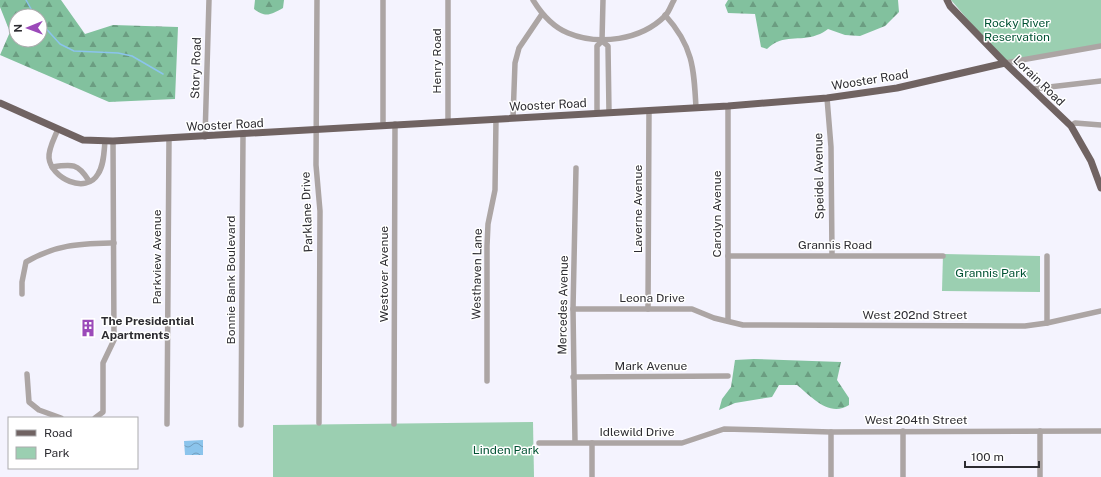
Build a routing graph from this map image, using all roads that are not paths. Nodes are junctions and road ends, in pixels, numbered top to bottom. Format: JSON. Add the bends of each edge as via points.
{"nodes":[{"id":1,"x":209,"y":0,"type":"edge"},
{"id":2,"x":317,"y":0,"type":"edge"},
{"id":3,"x":383,"y":0,"type":"edge"},
{"id":4,"x":448,"y":0,"type":"edge"},
{"id":5,"x":533,"y":0,"type":"edge"},
{"id":6,"x":603,"y":0,"type":"edge"},
{"id":7,"x":674,"y":0,"type":"edge"},
{"id":8,"x":947,"y":0,"type":"edge"},
{"id":9,"x":542,"y":14,"type":"junction"},
{"id":10,"x":665,"y":15,"type":"junction"},
{"id":11,"x":602,"y":41,"type":"junction"},
{"id":12,"x":1101,"y":46,"type":"edge"},
{"id":13,"x":1004,"y":63,"type":"junction"},
{"id":14,"x":1101,"y":80,"type":"edge"},
{"id":15,"x":1032,"y":89,"type":"junction"},
{"id":16,"x":827,"y":98,"type":"junction"},
{"id":17,"x":0,"y":103,"type":"edge"},
{"id":18,"x":728,"y":106,"type":"junction"},
{"id":19,"x":696,"y":108,"type":"junction"},
{"id":20,"x":649,"y":110,"type":"junction"},
{"id":21,"x":609,"y":112,"type":"junction"},
{"id":22,"x":597,"y":113,"type":"junction"},
{"id":23,"x":513,"y":118,"type":"junction"},
{"id":24,"x":496,"y":119,"type":"junction"},
{"id":25,"x":448,"y":122,"type":"junction"},
{"id":26,"x":396,"y":124,"type":"junction"},
{"id":27,"x":382,"y":125,"type":"junction"},
{"id":28,"x":1101,"y":125,"type":"edge"},
{"id":29,"x":1071,"y":126,"type":"junction"},
{"id":30,"x":58,"y":129,"type":"junction"},
{"id":31,"x":316,"y":131,"type":"junction"},
{"id":32,"x":243,"y":135,"type":"junction"},
{"id":33,"x":205,"y":136,"type":"junction"},
{"id":34,"x":169,"y":139,"type":"junction"},
{"id":35,"x":105,"y":141,"type":"junction"},
{"id":36,"x":113,"y":141,"type":"junction"},
{"id":37,"x":52,"y":167,"type":"junction"},
{"id":38,"x":576,"y":168,"type":"dead end"},
{"id":39,"x":89,"y":181,"type":"junction"},
{"id":40,"x":1101,"y":188,"type":"edge"},
{"id":41,"x":114,"y":243,"type":"junction"},
{"id":42,"x":832,"y":255,"type":"junction"},
{"id":43,"x":728,"y":256,"type":"junction"},
{"id":44,"x":942,"y":256,"type":"dead end"},
{"id":45,"x":1047,"y":256,"type":"dead end"},
{"id":46,"x":22,"y":294,"type":"dead end"},
{"id":47,"x":573,"y":309,"type":"junction"},
{"id":48,"x":648,"y":309,"type":"junction"},
{"id":49,"x":1101,"y":311,"type":"edge"},
{"id":50,"x":728,"y":321,"type":"junction"},
{"id":51,"x":1047,"y":323,"type":"junction"},
{"id":52,"x":27,"y":374,"type":"dead end"},
{"id":53,"x":573,"y":376,"type":"junction"},
{"id":54,"x":728,"y":376,"type":"dead end"},
{"id":55,"x":487,"y":381,"type":"dead end"},
{"id":56,"x":58,"y":417,"type":"edge"},
{"id":57,"x":96,"y":417,"type":"edge"},
{"id":58,"x":318,"y":423,"type":"dead end"},
{"id":59,"x":167,"y":424,"type":"dead end"},
{"id":60,"x":394,"y":424,"type":"dead end"},
{"id":61,"x":242,"y":426,"type":"dead end"},
{"id":62,"x":732,"y":430,"type":"joint"},
{"id":63,"x":903,"y":431,"type":"junction"},
{"id":64,"x":1040,"y":431,"type":"junction"},
{"id":65,"x":1101,"y":431,"type":"edge"},
{"id":66,"x":831,"y":432,"type":"junction"},
{"id":67,"x":575,"y":442,"type":"junction"},
{"id":68,"x":539,"y":443,"type":"dead end"},
{"id":69,"x":592,"y":443,"type":"junction"},
{"id":70,"x":592,"y":477,"type":"edge"},
{"id":71,"x":831,"y":477,"type":"edge"},
{"id":72,"x":903,"y":477,"type":"edge"},
{"id":73,"x":1040,"y":477,"type":"edge"}],
"edges":[{"from":1,"to":33,"type":"street","name":"Story Road"},
{"from":2,"to":31,"type":"street","name":"Parklane Drive"},
{"from":3,"to":27,"type":"street"},
{"from":4,"to":25,"type":"street","name":"Henry Road"},
{"from":5,"to":9,"type":"street"},
{"from":6,"to":11,"type":"street"},
{"from":7,"to":10,"type":"street"},
{"from":8,"to":13,"type":"main road","name":"Lorain Road"},
{"from":9,"to":11,"type":"street","via":[[567,33]]},
{"from":9,"to":23,"type":"street","via":[[519,48],[515,63]]},
{"from":10,"to":11,"type":"street","via":[[647,29]]},
{"from":10,"to":19,"type":"street","via":[[678,30],[688,51],[694,73]]},
{"from":11,"to":21,"type":"street","via":[[608,46]]},
{"from":11,"to":22,"type":"street","via":[[597,46]]},
{"from":12,"to":13,"type":"street","name":"Wooster Road"},
{"from":13,"to":15,"type":"main road","name":"Lorain Road"},
{"from":13,"to":16,"type":"main road","name":"Wooster Road","via":[[897,88]]},
{"from":14,"to":15,"type":"street"},
{"from":15,"to":29,"type":"main road","name":"Lorain Road"},
{"from":16,"to":18,"type":"main road","name":"Wooster Road"},
{"from":16,"to":42,"type":"street","name":"Speidel Avenue","via":[[831,147]]},
{"from":17,"to":30,"type":"main road","name":"Wooster Road"},
{"from":18,"to":19,"type":"main road","name":"Wooster Road"},
{"from":18,"to":43,"type":"street","name":"Carolyn Avenue"},
{"from":19,"to":20,"type":"main road","name":"Wooster Road"},
{"from":20,"to":21,"type":"main road","name":"Wooster Road"},
{"from":20,"to":48,"type":"street","name":"Laverne Avenue"},
{"from":21,"to":22,"type":"main road","name":"Wooster Road"},
{"from":22,"to":23,"type":"main road","name":"Wooster Road"},
{"from":23,"to":24,"type":"main road","name":"Wooster Road"},
{"from":24,"to":25,"type":"main road","name":"Wooster Road"},
{"from":24,"to":55,"type":"street","name":"Westhaven Lane","via":[[495,190],[488,224],[487,246]]},
{"from":25,"to":26,"type":"main road","name":"Wooster Road"},
{"from":26,"to":27,"type":"main road","name":"Wooster Road"},
{"from":26,"to":60,"type":"street","name":"Westover Avenue"},
{"from":27,"to":31,"type":"main road","name":"Wooster Road"},
{"from":28,"to":29,"type":"street","via":[[1075,123]]},
{"from":29,"to":40,"type":"main road","name":"Lorain Road","via":[[1091,161]]},
{"from":30,"to":35,"type":"main road","name":"Wooster Road","via":[[83,140]]},
{"from":30,"to":37,"type":"street","via":[[49,152]]},
{"from":31,"to":32,"type":"main road","name":"Wooster Road"},
{"from":31,"to":58,"type":"street","name":"Parklane Drive","via":[[320,211]]},
{"from":32,"to":33,"type":"main road","name":"Wooster Road"},
{"from":32,"to":61,"type":"street","name":"Bonnie Bank Boulevard"},
{"from":33,"to":34,"type":"main road","name":"Wooster Road"},
{"from":34,"to":36,"type":"main road","name":"Wooster Road"},
{"from":34,"to":59,"type":"street","name":"Parkview Avenue"},
{"from":35,"to":36,"type":"main road","name":"Wooster Road"},
{"from":35,"to":39,"type":"street","via":[[98,175]]},
{"from":36,"to":41,"type":"street"},
{"from":37,"to":39,"type":"street","via":[[69,181],[85,184]]},
{"from":37,"to":39,"type":"street","via":[[76,166]]},
{"from":38,"to":47,"type":"street","name":"Mercedes Avenue"},
{"from":41,"to":46,"type":"street","via":[[68,245],[35,257],[26,262]]},
{"from":41,"to":57,"type":"street","via":[[114,340],[103,363],[103,412]]},
{"from":42,"to":43,"type":"street","name":"Grannis Road"},
{"from":42,"to":44,"type":"street","name":"Grannis Road"},
{"from":43,"to":50,"type":"street","name":"Carolyn Avenue"},
{"from":45,"to":51,"type":"street"},
{"from":47,"to":48,"type":"street","name":"Leona Drive"},
{"from":47,"to":53,"type":"street","name":"Mercedes Avenue"},
{"from":48,"to":50,"type":"street","name":"Leona Drive","via":[[692,309]]},
{"from":49,"to":51,"type":"street","name":"West 202nd Street"},
{"from":50,"to":51,"type":"street","name":"West 202nd Street","via":[[743,325],[1025,326]]},
{"from":52,"to":56,"type":"street","via":[[30,402],[39,410]]},
{"from":53,"to":54,"type":"street","name":"Mark Avenue"},
{"from":53,"to":67,"type":"street","name":"Mercedes Avenue"},
{"from":62,"to":66,"type":"street","name":"West 204th Street"},
{"from":62,"to":69,"type":"street","name":"Idlewild Drive","via":[[724,429],[682,443]]},
{"from":63,"to":64,"type":"street","name":"West 204th Street"},
{"from":63,"to":66,"type":"street","name":"West 204th Street"},
{"from":63,"to":72,"type":"street"},
{"from":64,"to":65,"type":"street","name":"West 204th Street"},
{"from":64,"to":73,"type":"street"},
{"from":66,"to":71,"type":"street"},
{"from":67,"to":68,"type":"street","name":"Idlewild Drive"},
{"from":67,"to":69,"type":"street","name":"Idlewild Drive"},
{"from":69,"to":70,"type":"street"}]}
